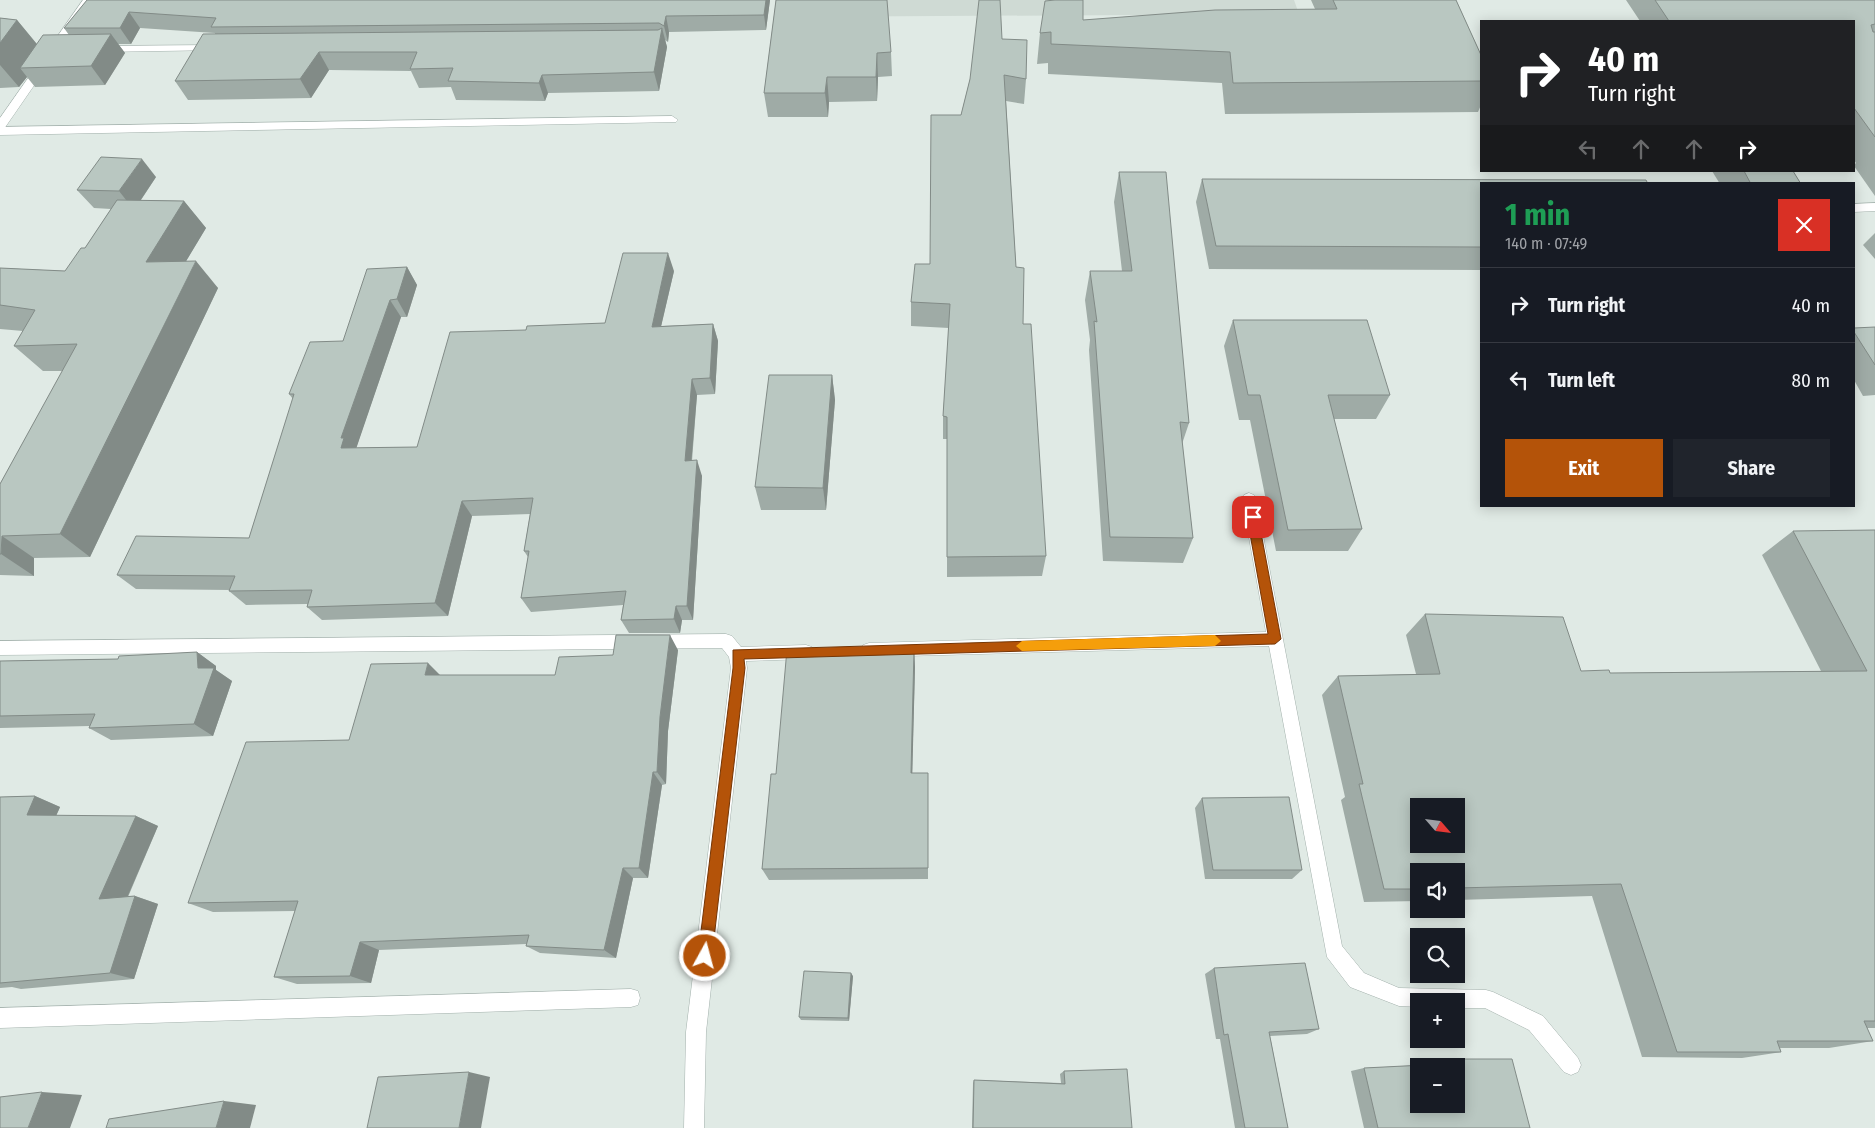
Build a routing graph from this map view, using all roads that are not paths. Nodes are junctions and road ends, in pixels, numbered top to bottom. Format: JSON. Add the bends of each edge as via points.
{"nodes":[{"id":1,"x":88,"y":0,"type":"edge"},
{"id":2,"x":36,"y":47,"type":"edge"},
{"id":3,"x":224,"y":48,"type":"edge"},
{"id":4,"x":60,"y":49,"type":"junction"},
{"id":5,"x":95,"y":49,"type":"edge"},
{"id":6,"x":672,"y":120,"type":"dead end"},
{"id":7,"x":0,"y":126,"type":"edge"},
{"id":8,"x":0,"y":131,"type":"edge"},
{"id":9,"x":1875,"y":207,"type":"edge"},
{"id":10,"x":1855,"y":208,"type":"edge"},
{"id":11,"x":1249,"y":499,"type":"dead end"},
{"id":12,"x":1275,"y":639,"type":"junction"},
{"id":13,"x":0,"y":648,"type":"edge"},
{"id":14,"x":857,"y":651,"type":"edge"},
{"id":15,"x":817,"y":652,"type":"edge"},
{"id":16,"x":737,"y":654,"type":"junction"},
{"id":17,"x":631,"y":998,"type":"dead end"},
{"id":18,"x":0,"y":1018,"type":"edge"},
{"id":19,"x":1571,"y":1065,"type":"dead end"},
{"id":20,"x":694,"y":1128,"type":"edge"}],
"edges":[{"from":1,"to":4,"type":"street"},
{"from":2,"to":4,"type":"street"},
{"from":3,"to":5,"type":"street"},
{"from":4,"to":7,"type":"street"},
{"from":6,"to":8,"type":"street"},
{"from":9,"to":10,"type":"street"},
{"from":11,"to":12,"type":"street"},
{"from":12,"to":14,"type":"street"},
{"from":12,"to":19,"type":"street","via":[[1334,950],[1357,980],[1399,997],[1486,999],[1536,1023]]},
{"from":13,"to":16,"type":"street","via":[[726,640]]},
{"from":15,"to":16,"type":"street"},
{"from":16,"to":20,"type":"street","via":[[739,668],[696,1032]]},
{"from":17,"to":18,"type":"street"}]}
